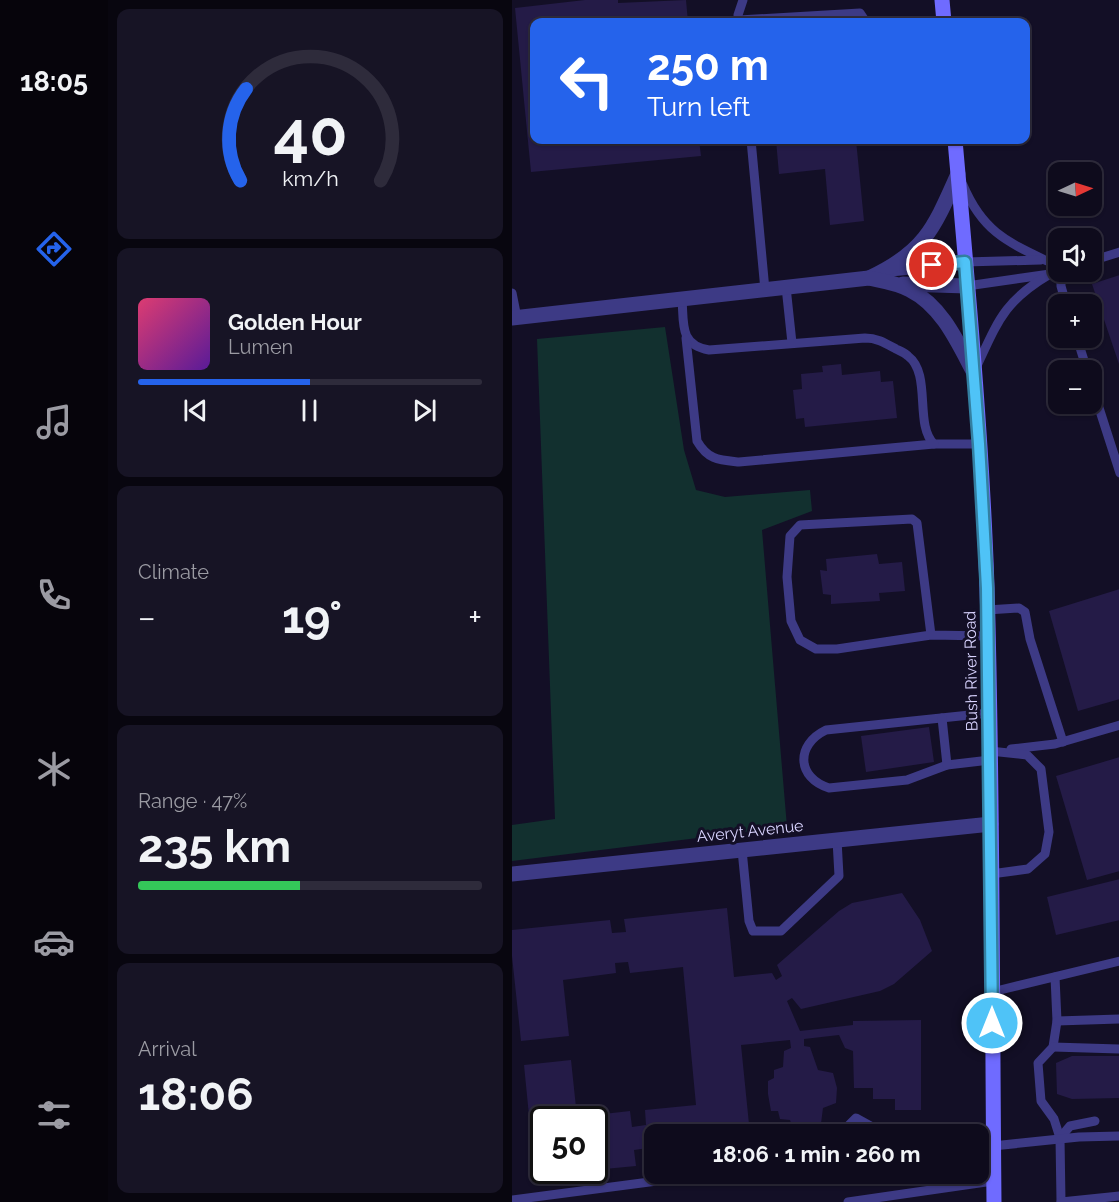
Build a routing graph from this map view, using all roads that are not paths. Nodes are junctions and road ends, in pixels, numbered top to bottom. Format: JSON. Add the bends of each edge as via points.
{"nodes":[{"id":1,"x":743,"y":0,"type":"edge"},
{"id":2,"x":942,"y":0,"type":"edge"},
{"id":3,"x":740,"y":18,"type":"edge"},
{"id":4,"x":784,"y":18,"type":"edge"},
{"id":5,"x":863,"y":18,"type":"edge"},
{"id":6,"x":944,"y":18,"type":"edge"},
{"id":7,"x":751,"y":144,"type":"edge"},
{"id":8,"x":955,"y":144,"type":"edge"},
{"id":9,"x":958,"y":174,"type":"junction"},
{"id":10,"x":1120,"y":252,"type":"edge"},
{"id":11,"x":1102,"y":258,"type":"edge"},
{"id":12,"x":1048,"y":261,"type":"joint"},
{"id":13,"x":965,"y":262,"type":"junction"},
{"id":14,"x":1048,"y":270,"type":"edge"},
{"id":15,"x":1048,"y":274,"type":"edge"},
{"id":16,"x":891,"y":277,"type":"junction"},
{"id":17,"x":967,"y":286,"type":"junction"},
{"id":18,"x":786,"y":287,"type":"junction"},
{"id":19,"x":765,"y":290,"type":"junction"},
{"id":20,"x":512,"y":292,"type":"edge"},
{"id":21,"x":682,"y":299,"type":"junction"},
{"id":22,"x":514,"y":318,"type":"edge"},
{"id":23,"x":686,"y":335,"type":"junction"},
{"id":24,"x":792,"y":343,"type":"junction"},
{"id":25,"x":974,"y":373,"type":"junction"},
{"id":26,"x":1101,"y":414,"type":"edge"},
{"id":27,"x":934,"y":444,"type":"junction"},
{"id":28,"x":979,"y":444,"type":"junction"},
{"id":29,"x":1120,"y":473,"type":"edge"},
{"id":30,"x":987,"y":610,"type":"junction"},
{"id":31,"x":931,"y":635,"type":"junction"},
{"id":32,"x":988,"y":636,"type":"junction"},
{"id":33,"x":989,"y":713,"type":"junction"},
{"id":34,"x":942,"y":718,"type":"junction"},
{"id":35,"x":1120,"y":725,"type":"edge"},
{"id":36,"x":1063,"y":742,"type":"junction"},
{"id":37,"x":990,"y":755,"type":"junction"},
{"id":38,"x":947,"y":765,"type":"junction"},
{"id":39,"x":991,"y":824,"type":"junction"},
{"id":40,"x":838,"y":840,"type":"junction"},
{"id":41,"x":742,"y":850,"type":"junction"},
{"id":42,"x":512,"y":874,"type":"edge"},
{"id":43,"x":991,"y":874,"type":"junction"},
{"id":44,"x":1120,"y":962,"type":"edge"},
{"id":45,"x":1055,"y":977,"type":"junction"},
{"id":46,"x":992,"y":992,"type":"junction"},
{"id":47,"x":1120,"y":1019,"type":"edge"},
{"id":48,"x":1057,"y":1021,"type":"junction"},
{"id":49,"x":1053,"y":1047,"type":"junction"},
{"id":50,"x":1120,"y":1049,"type":"edge"},
{"id":51,"x":1095,"y":1121,"type":"dead end"},
{"id":52,"x":850,"y":1124,"type":"edge"},
{"id":53,"x":867,"y":1124,"type":"edge"},
{"id":54,"x":1120,"y":1136,"type":"edge"},
{"id":55,"x":1060,"y":1138,"type":"junction"},
{"id":56,"x":993,"y":1146,"type":"junction"},
{"id":57,"x":994,"y":1181,"type":"junction"},
{"id":58,"x":989,"y":1182,"type":"edge"},
{"id":59,"x":644,"y":1183,"type":"edge"},
{"id":60,"x":964,"y":1184,"type":"edge"},
{"id":61,"x":1120,"y":1196,"type":"edge"},
{"id":62,"x":512,"y":1200,"type":"edge"},
{"id":63,"x":848,"y":1202,"type":"edge"},
{"id":64,"x":994,"y":1202,"type":"edge"},
{"id":65,"x":1061,"y":1202,"type":"edge"}],
"edges":[{"from":1,"to":3,"type":"lane"},
{"from":2,"to":6,"type":"main road"},
{"from":4,"to":5,"type":"lane","via":[[860,13]]},
{"from":7,"to":19,"type":"lane"},
{"from":8,"to":9,"type":"main road","name":"Bush River Road"},
{"from":9,"to":12,"type":"lane","via":[[973,210],[995,232]]},
{"from":9,"to":13,"type":"main road","name":"Bush River Road"},
{"from":9,"to":16,"type":"street","via":[[934,227]]},
{"from":10,"to":11,"type":"lane"},
{"from":12,"to":13,"type":"lane"},
{"from":13,"to":16,"type":"street"},
{"from":13,"to":17,"type":"main road","name":"Bush River Road"},
{"from":14,"to":17,"type":"lane"},
{"from":15,"to":25,"type":"lane","via":[[1012,301]]},
{"from":16,"to":17,"type":"street"},
{"from":16,"to":18,"type":"street"},
{"from":16,"to":25,"type":"street","via":[[926,301],[942,318]]},
{"from":17,"to":25,"type":"main road","name":"Bush River Road"},
{"from":18,"to":19,"type":"street"},
{"from":18,"to":24,"type":"lane"},
{"from":19,"to":21,"type":"street"},
{"from":20,"to":22,"type":"lane"},
{"from":21,"to":22,"type":"street"},
{"from":21,"to":23,"type":"lane"},
{"from":23,"to":24,"type":"lane","via":[[691,343],[709,350]]},
{"from":23,"to":27,"type":"lane","via":[[697,441],[704,453],[739,462]]},
{"from":24,"to":27,"type":"lane","via":[[874,338],[910,356],[922,389],[927,438]]},
{"from":25,"to":28,"type":"main road","name":"Bush River Road"},
{"from":26,"to":29,"type":"lane"},
{"from":27,"to":28,"type":"lane"},
{"from":28,"to":30,"type":"main road","name":"Bush River Road"},
{"from":30,"to":32,"type":"main road","name":"Bush River Road"},
{"from":30,"to":36,"type":"lane","via":[[1019,608],[1025,612]]},
{"from":31,"to":31,"type":"lane","via":[[917,523],[912,519],[800,525],[790,536],[791,621],[800,640],[816,649],[837,649]]},
{"from":31,"to":32,"type":"lane"},
{"from":32,"to":33,"type":"main road","name":"Bush River Road"},
{"from":33,"to":34,"type":"lane"},
{"from":33,"to":37,"type":"main road","name":"Bush River Road"},
{"from":34,"to":38,"type":"lane"},
{"from":34,"to":38,"type":"lane","via":[[826,730],[806,748],[805,769],[810,779],[829,788],[907,780]]},
{"from":35,"to":36,"type":"lane"},
{"from":36,"to":37,"type":"lane"},
{"from":37,"to":38,"type":"lane"},
{"from":37,"to":39,"type":"main road","name":"Bush River Road"},
{"from":37,"to":43,"type":"lane","via":[[1027,755],[1041,769],[1049,832],[1045,854],[1028,868]]},
{"from":39,"to":40,"type":"street","name":"Averyt Avenue"},
{"from":39,"to":43,"type":"main road","name":"Bush River Road"},
{"from":40,"to":41,"type":"street","name":"Averyt Avenue"},
{"from":40,"to":41,"type":"lane","via":[[839,876],[781,932],[754,931],[749,921]]},
{"from":41,"to":42,"type":"street","name":"Averyt Avenue"},
{"from":43,"to":46,"type":"main road","name":"Bush River Road"},
{"from":44,"to":45,"type":"lane"},
{"from":45,"to":46,"type":"lane"},
{"from":45,"to":48,"type":"lane"},
{"from":46,"to":56,"type":"main road","name":"Bush River Road"},
{"from":47,"to":48,"type":"lane"},
{"from":48,"to":49,"type":"lane"},
{"from":49,"to":50,"type":"lane"},
{"from":49,"to":55,"type":"lane","via":[[1038,1063],[1041,1101],[1054,1119]]},
{"from":51,"to":55,"type":"lane","via":[[1070,1126]]},
{"from":52,"to":53,"type":"lane","via":[[856,1118]]},
{"from":54,"to":55,"type":"lane"},
{"from":55,"to":56,"type":"lane"},
{"from":55,"to":65,"type":"lane"},
{"from":56,"to":57,"type":"main road","name":"Bush River Road"},
{"from":57,"to":58,"type":"lane"},
{"from":57,"to":64,"type":"main road","name":"Bush River Road"},
{"from":59,"to":62,"type":"lane"},
{"from":60,"to":63,"type":"lane"},
{"from":61,"to":65,"type":"lane"}]}
